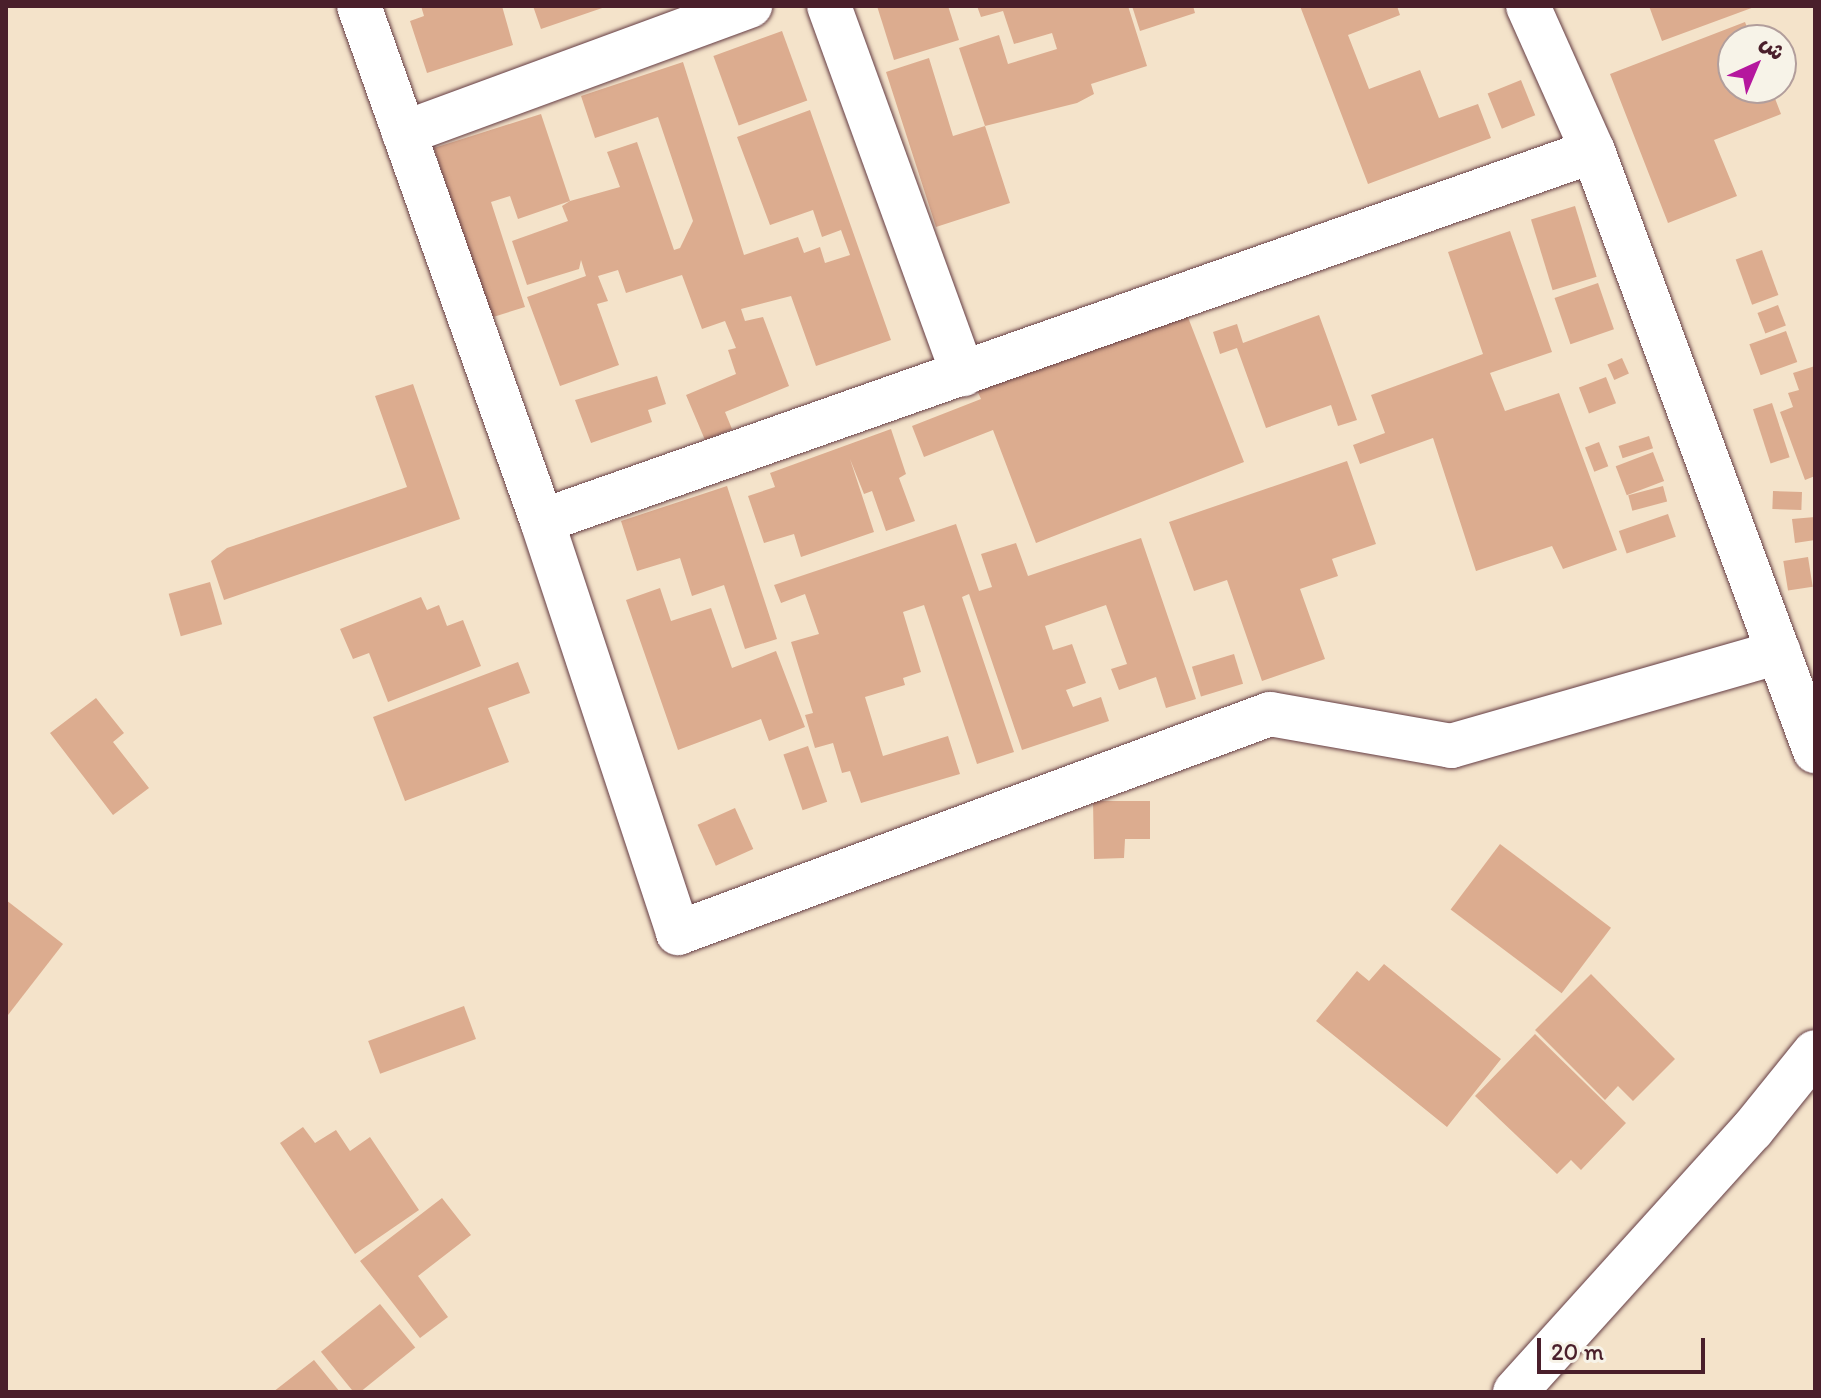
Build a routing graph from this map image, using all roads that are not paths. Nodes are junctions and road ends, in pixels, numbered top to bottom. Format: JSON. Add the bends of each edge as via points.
{"nodes":[{"id":1,"x":359,"y":6,"type":"edge"},
{"id":2,"x":750,"y":6,"type":"edge"},
{"id":3,"x":829,"y":6,"type":"edge"},
{"id":4,"x":1528,"y":6,"type":"edge"},
{"id":5,"x":404,"y":133,"type":"junction"},
{"id":6,"x":1593,"y":151,"type":"junction"},
{"id":7,"x":963,"y":374,"type":"junction"},
{"id":8,"x":542,"y":521,"type":"junction"},
{"id":9,"x":1779,"y":652,"type":"junction"},
{"id":10,"x":1815,"y":751,"type":"edge"},
{"id":11,"x":1815,"y":1052,"type":"edge"},
{"id":12,"x":1515,"y":1392,"type":"edge"}],
"edges":[{"from":1,"to":5,"type":"street"},
{"from":2,"to":5,"type":"street"},
{"from":3,"to":7,"type":"street"},
{"from":4,"to":6,"type":"street"},
{"from":5,"to":8,"type":"street"},
{"from":6,"to":7,"type":"street"},
{"from":6,"to":9,"type":"street"},
{"from":7,"to":8,"type":"street"},
{"from":8,"to":9,"type":"street","via":[[678,933],[1270,714],[1451,746]]},
{"from":9,"to":10,"type":"street"},
{"from":11,"to":12,"type":"street","via":[[1752,1130]]}]}
